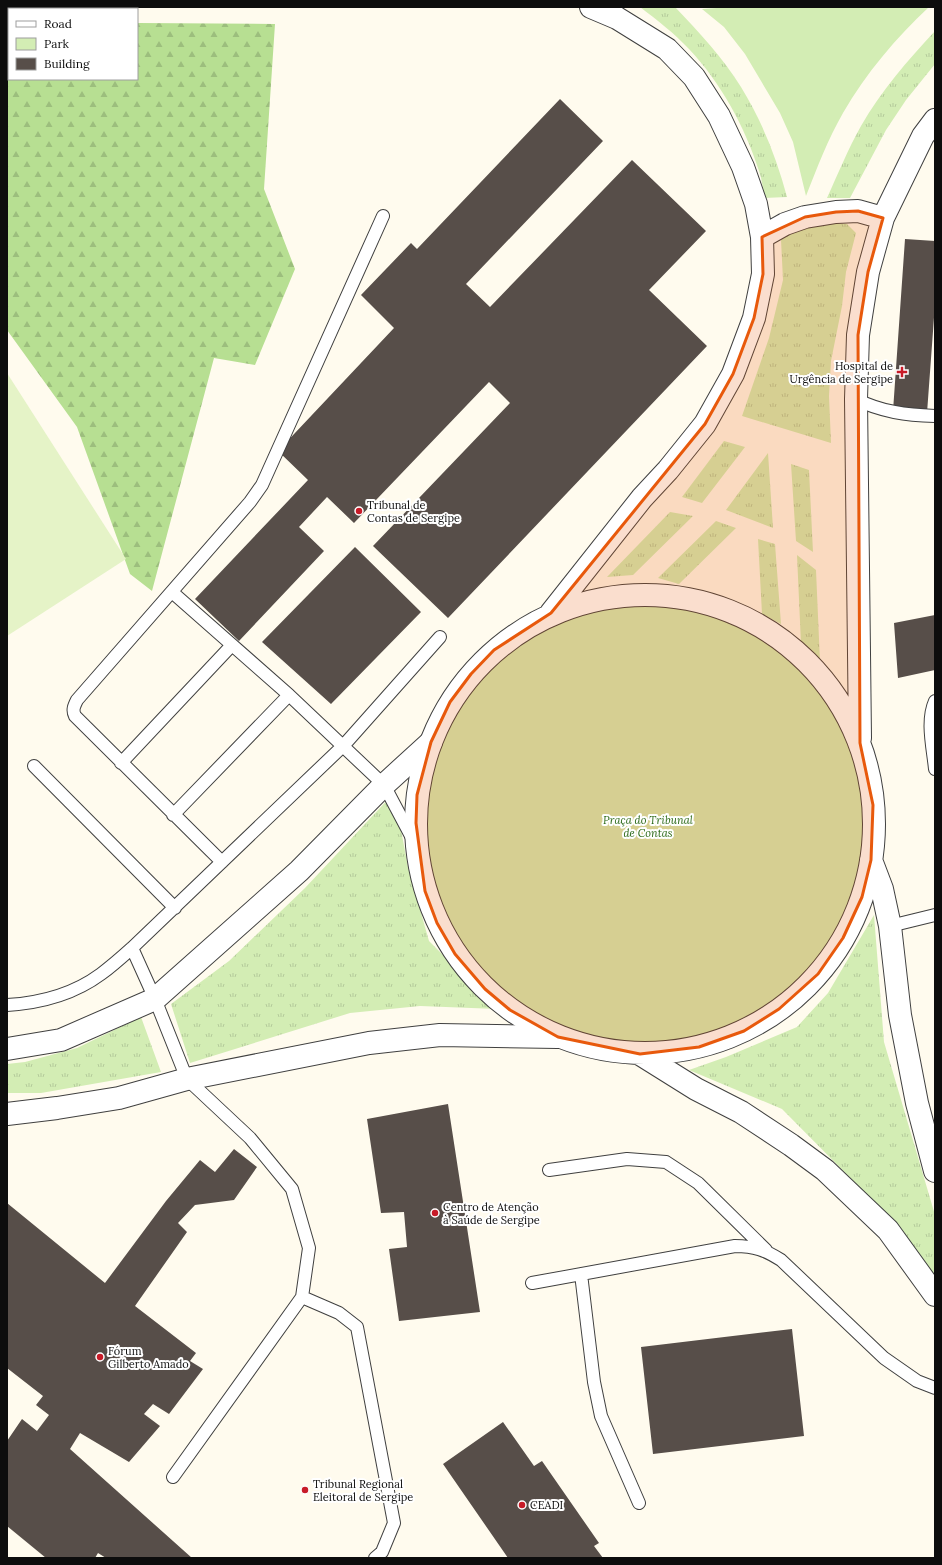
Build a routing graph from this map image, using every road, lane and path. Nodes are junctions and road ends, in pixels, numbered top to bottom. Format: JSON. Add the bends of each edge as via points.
{"nodes":[{"id":1,"x":591,"y":7,"type":"edge"},
{"id":2,"x":935,"y":120,"type":"edge"},
{"id":3,"x":383,"y":216,"type":"dead end"},
{"id":4,"x":883,"y":218,"type":"junction"},
{"id":5,"x":762,"y":237,"type":"junction"},
{"id":6,"x":856,"y":399,"type":"junction"},
{"id":7,"x":935,"y":416,"type":"edge"},
{"id":8,"x":172,"y":592,"type":"junction"},
{"id":9,"x":551,"y":613,"type":"junction"},
{"id":10,"x":440,"y":637,"type":"dead end"},
{"id":11,"x":232,"y":644,"type":"junction"},
{"id":12,"x":289,"y":695,"type":"junction"},
{"id":13,"x":935,"y":700,"type":"edge"},
{"id":14,"x":431,"y":742,"type":"junction"},
{"id":15,"x":860,"y":743,"type":"junction"},
{"id":16,"x":344,"y":745,"type":"junction"},
{"id":17,"x":121,"y":763,"type":"junction"},
{"id":18,"x":34,"y":766,"type":"dead end"},
{"id":19,"x":935,"y":769,"type":"edge"},
{"id":20,"x":384,"y":785,"type":"junction"},
{"id":21,"x":173,"y":815,"type":"junction"},
{"id":22,"x":419,"y":851,"type":"junction"},
{"id":23,"x":871,"y":860,"type":"junction"},
{"id":24,"x":222,"y":862,"type":"junction"},
{"id":25,"x":175,"y":908,"type":"junction"},
{"id":26,"x":935,"y":915,"type":"edge"},
{"id":27,"x":890,"y":926,"type":"junction"},
{"id":28,"x":132,"y":948,"type":"junction"},
{"id":29,"x":155,"y":999,"type":"junction"},
{"id":30,"x":7,"y":1005,"type":"edge"},
{"id":31,"x":558,"y":1037,"type":"junction"},
{"id":32,"x":7,"y":1050,"type":"edge"},
{"id":33,"x":640,"y":1054,"type":"junction"},
{"id":34,"x":187,"y":1079,"type":"junction"},
{"id":35,"x":7,"y":1114,"type":"edge"},
{"id":36,"x":549,"y":1170,"type":"dead end"},
{"id":37,"x":935,"y":1171,"type":"edge"},
{"id":38,"x":767,"y":1251,"type":"junction"},
{"id":39,"x":581,"y":1274,"type":"junction"},
{"id":40,"x":532,"y":1283,"type":"dead end"},
{"id":41,"x":935,"y":1295,"type":"edge"},
{"id":42,"x":302,"y":1297,"type":"junction"},
{"id":43,"x":935,"y":1388,"type":"edge"},
{"id":44,"x":174,"y":1477,"type":"dead end"},
{"id":45,"x":639,"y":1503,"type":"dead end"},
{"id":46,"x":375,"y":1558,"type":"edge"}],
"edges":[{"from":1,"to":5,"type":"street","via":[[617,18],[667,49],[694,77],[719,116],[743,166],[756,204]]},
{"from":2,"to":4,"type":"street","via":[[923,136]]},
{"from":3,"to":8,"type":"lane","via":[[262,485]]},
{"from":4,"to":5,"type":"street","via":[[858,211],[836,212],[806,217],[785,224]]},
{"from":4,"to":6,"type":"street","via":[[868,272],[858,335]]},
{"from":5,"to":9,"type":"street","via":[[763,274],[754,318],[734,374],[705,424],[642,498]]},
{"from":6,"to":7,"type":"lane","via":[[871,407],[895,413]]},
{"from":6,"to":15,"type":"street"},
{"from":8,"to":11,"type":"lane"},
{"from":8,"to":17,"type":"lane","via":[[74,706],[75,716]]},
{"from":9,"to":14,"type":"street","via":[[494,650],[471,674],[450,702]]},
{"from":9,"to":15,"type":"street","via":[[588,600],[618,594],[694,598],[747,617],[791,645],[834,693]]},
{"from":10,"to":16,"type":"lane"},
{"from":11,"to":12,"type":"lane"},
{"from":11,"to":17,"type":"lane"},
{"from":12,"to":16,"type":"lane"},
{"from":12,"to":21,"type":"lane"},
{"from":13,"to":19,"type":"lane","via":[[931,709]]},
{"from":14,"to":20,"type":"street"},
{"from":14,"to":22,"type":"street","via":[[422,768],[417,796]]},
{"from":15,"to":23,"type":"street","via":[[873,805]]},
{"from":16,"to":20,"type":"lane"},
{"from":16,"to":24,"type":"lane"},
{"from":17,"to":21,"type":"lane"},
{"from":18,"to":25,"type":"lane"},
{"from":20,"to":22,"type":"lane"},
{"from":20,"to":29,"type":"street","via":[[299,871]]},
{"from":21,"to":24,"type":"lane"},
{"from":22,"to":31,"type":"street","via":[[425,891],[437,923],[455,954],[485,989],[510,1010]]},
{"from":23,"to":27,"type":"street","via":[[882,890]]},
{"from":23,"to":33,"type":"street","via":[[862,897],[843,938],[818,974],[780,1010],[744,1031],[699,1047]]},
{"from":24,"to":25,"type":"lane"},
{"from":25,"to":28,"type":"lane"},
{"from":26,"to":27,"type":"lane"},
{"from":27,"to":37,"type":"street","via":[[900,1015],[917,1103]]},
{"from":28,"to":29,"type":"lane"},
{"from":28,"to":30,"type":"lane","via":[[100,975],[72,991],[45,1000]]},
{"from":29,"to":32,"type":"street","via":[[61,1040]]},
{"from":29,"to":34,"type":"lane"},
{"from":31,"to":33,"type":"street","via":[[601,1048]]},
{"from":31,"to":34,"type":"street","via":[[440,1035],[369,1043]]},
{"from":33,"to":41,"type":"street","via":[[740,1112],[825,1170],[888,1230]]},
{"from":34,"to":35,"type":"street","via":[[119,1098]]},
{"from":34,"to":42,"type":"lane","via":[[250,1138],[292,1189],[309,1248]]},
{"from":36,"to":38,"type":"lane","via":[[628,1159],[666,1162],[698,1183]]},
{"from":38,"to":39,"type":"lane","via":[[749,1246],[735,1246]]},
{"from":38,"to":43,"type":"lane","via":[[781,1260],[884,1358],[917,1381]]},
{"from":39,"to":40,"type":"lane"},
{"from":39,"to":45,"type":"lane","via":[[594,1382],[601,1416]]},
{"from":42,"to":44,"type":"lane"},
{"from":42,"to":46,"type":"lane","via":[[339,1313],[357,1327],[394,1523],[382,1552]]}]}
